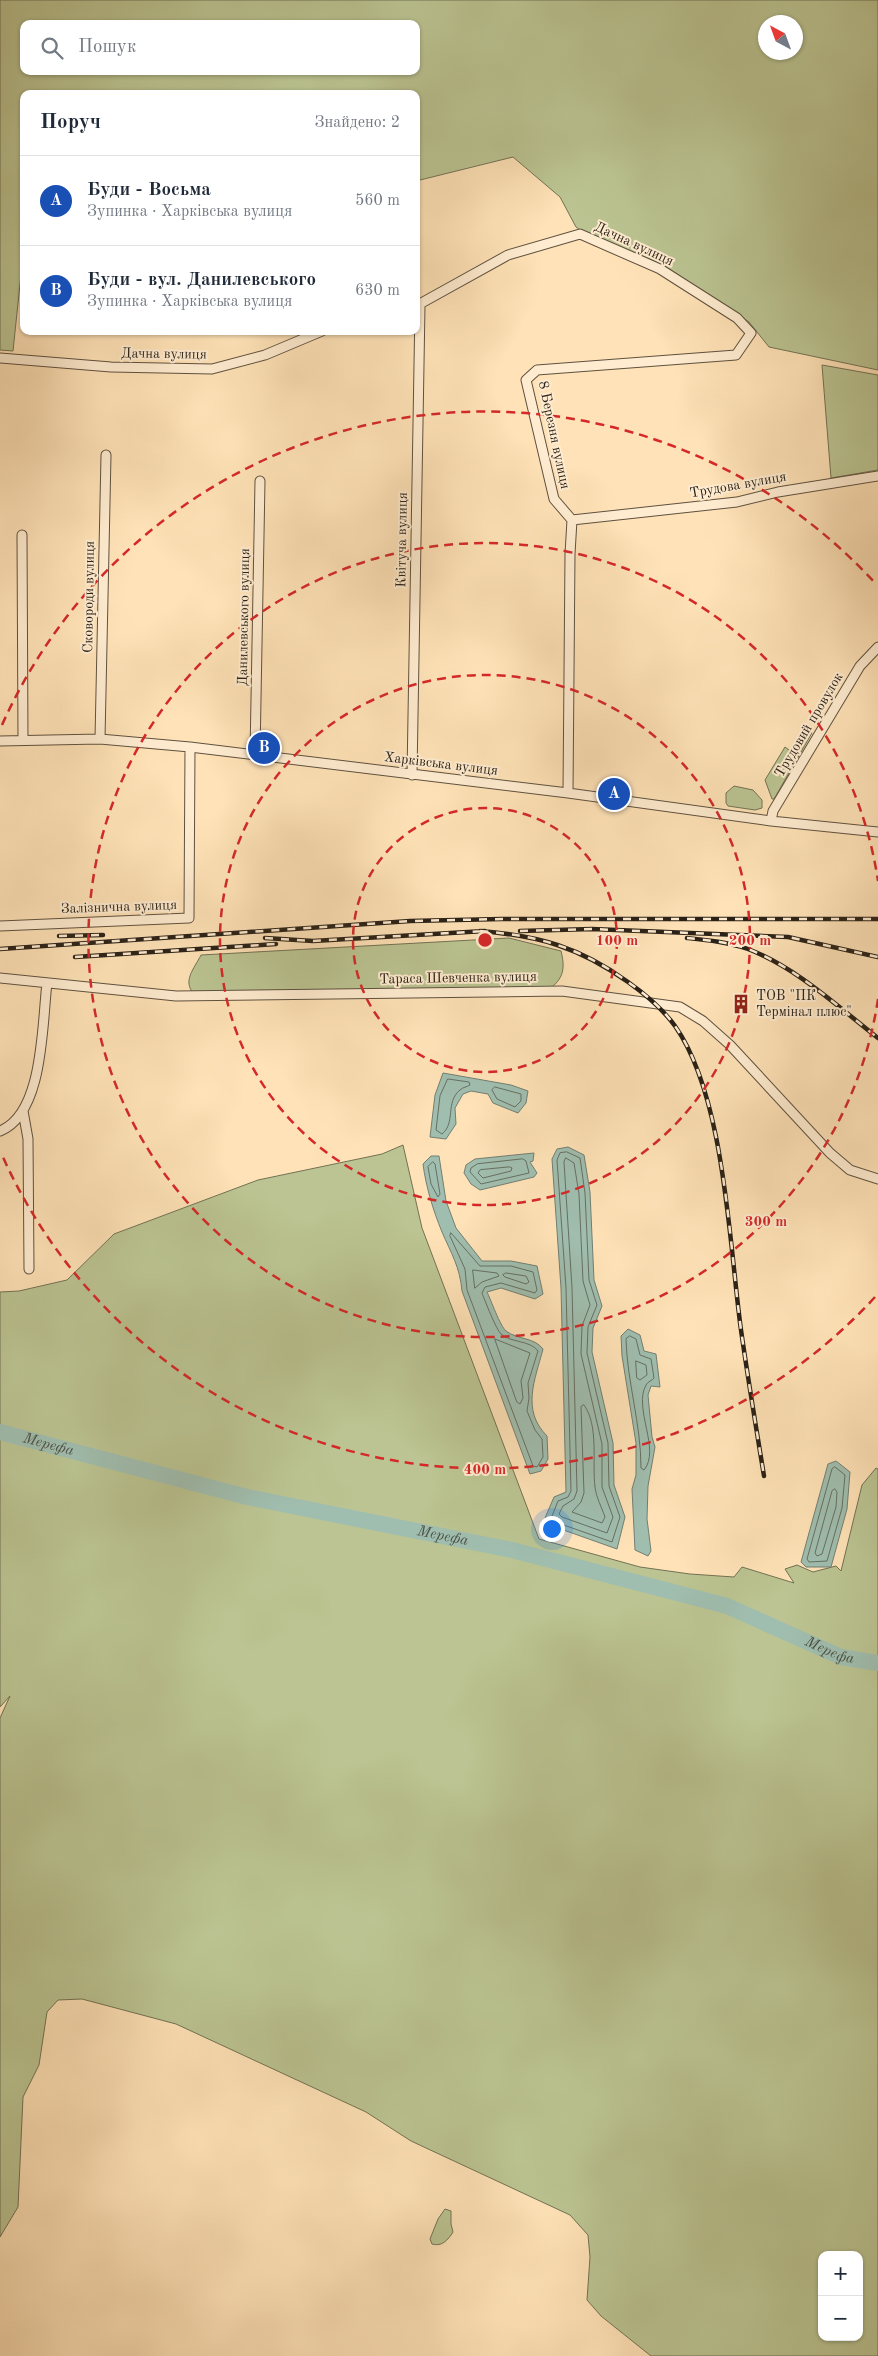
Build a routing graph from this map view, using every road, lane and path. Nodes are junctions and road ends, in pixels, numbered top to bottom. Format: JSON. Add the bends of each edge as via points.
{"nodes":[{"id":1,"x":420,"y":305,"type":"edge"},
{"id":2,"x":312,"y":335,"type":"edge"},
{"id":3,"x":418,"y":335,"type":"edge"},
{"id":4,"x":736,"y":355,"type":"joint"},
{"id":5,"x":0,"y":358,"type":"edge"},
{"id":6,"x":106,"y":455,"type":"dead end"},
{"id":7,"x":878,"y":476,"type":"edge"},
{"id":8,"x":260,"y":481,"type":"dead end"},
{"id":9,"x":572,"y":520,"type":"junction"},
{"id":10,"x":22,"y":535,"type":"dead end"},
{"id":11,"x":878,"y":647,"type":"edge"},
{"id":12,"x":100,"y":739,"type":"junction"},
{"id":13,"x":23,"y":740,"type":"junction"},
{"id":14,"x":0,"y":741,"type":"edge"},
{"id":15,"x":190,"y":747,"type":"junction"},
{"id":16,"x":255,"y":754,"type":"junction"},
{"id":17,"x":412,"y":775,"type":"junction"},
{"id":18,"x":568,"y":793,"type":"junction"},
{"id":19,"x":771,"y":821,"type":"junction"},
{"id":20,"x":878,"y":832,"type":"edge"},
{"id":21,"x":0,"y":926,"type":"edge"},
{"id":22,"x":0,"y":978,"type":"edge"},
{"id":23,"x":47,"y":982,"type":"junction"},
{"id":24,"x":23,"y":1111,"type":"junction"},
{"id":25,"x":0,"y":1131,"type":"edge"},
{"id":26,"x":878,"y":1179,"type":"edge"},
{"id":27,"x":29,"y":1269,"type":"dead end"}],
"edges":[{"from":1,"to":4,"type":"street","name":"Дачна вулиця","via":[[508,255],[580,234],[660,269],[737,318],[751,333]]},
{"from":2,"to":5,"type":"street","name":"Дачна вулиця","via":[[265,355],[212,369],[111,367]]},
{"from":3,"to":17,"type":"street","name":"Квітуча вулиця"},
{"from":4,"to":9,"type":"street","name":"8 Березня вулиця","via":[[537,370],[526,380],[554,499]]},
{"from":6,"to":12,"type":"street","name":"Сковороди вулиця"},
{"from":7,"to":9,"type":"street","name":"Трудова вулиця","via":[[737,502]]},
{"from":8,"to":16,"type":"street","name":"Данилевського вулиця"},
{"from":9,"to":18,"type":"street"},
{"from":10,"to":13,"type":"street"},
{"from":11,"to":19,"type":"street","name":"Трудовий провулок","via":[[860,666],[773,811]]},
{"from":12,"to":13,"type":"street","name":"Харківська вулиця"},
{"from":12,"to":15,"type":"street","name":"Харківська вулиця"},
{"from":13,"to":14,"type":"street","name":"Харківська вулиця"},
{"from":15,"to":16,"type":"street","name":"Харківська вулиця"},
{"from":15,"to":21,"type":"street","name":"Залізнична вулиця","via":[[189,918]]},
{"from":16,"to":17,"type":"street","name":"Харківська вулиця"},
{"from":17,"to":18,"type":"street","name":"Харківська вулиця"},
{"from":18,"to":19,"type":"street","name":"Харківська вулиця"},
{"from":19,"to":20,"type":"street","name":"Харківська вулиця"},
{"from":22,"to":23,"type":"street","name":"Тараса Шевченка вулиця"},
{"from":23,"to":24,"type":"street","via":[[36,1081]]},
{"from":23,"to":26,"type":"street","name":"Тараса Шевченка вулиця","via":[[176,996],[562,991],[680,1007],[703,1021],[730,1045],[830,1154],[850,1170]]},
{"from":24,"to":25,"type":"street","via":[[9,1127]]},
{"from":24,"to":27,"type":"street","via":[[28,1139]]}]}
